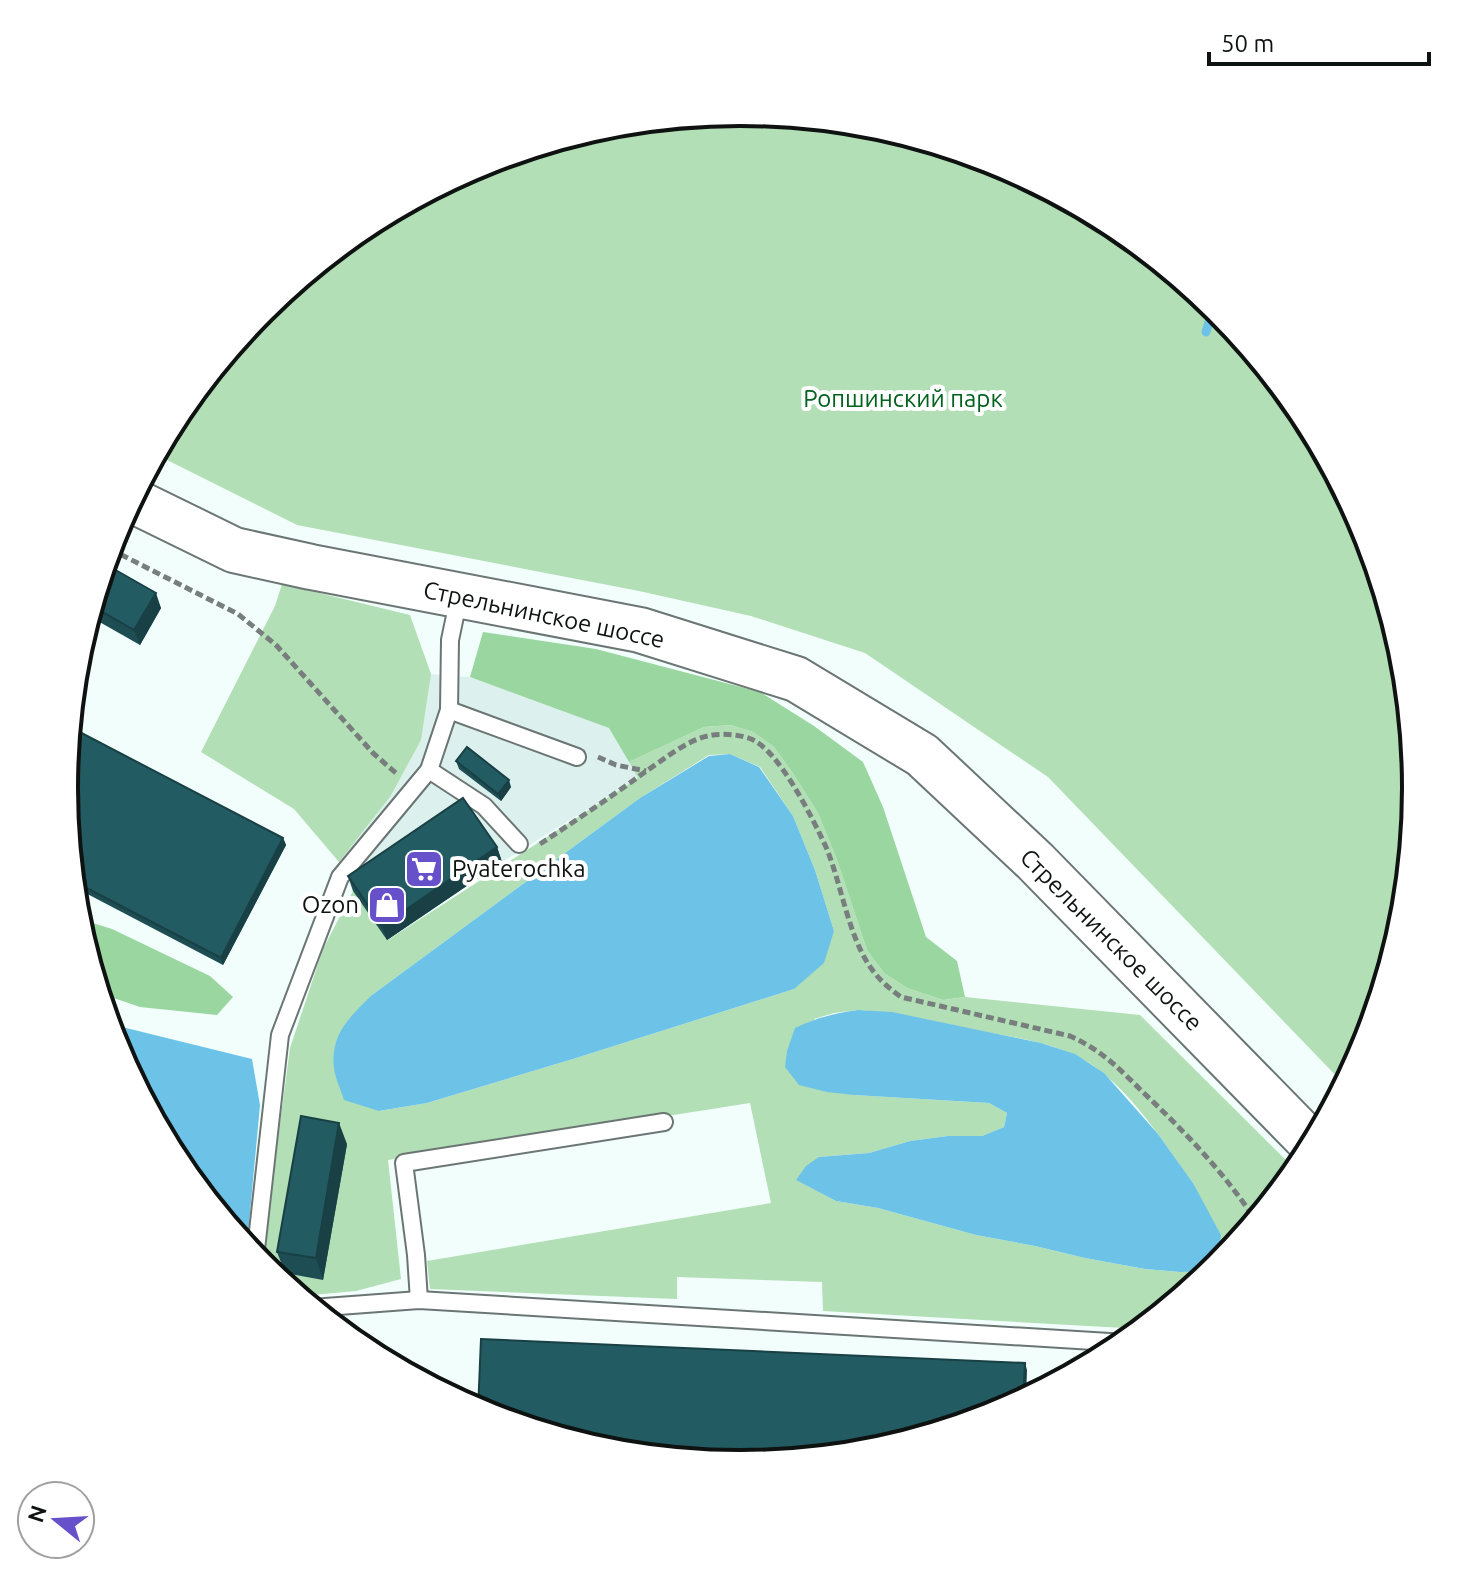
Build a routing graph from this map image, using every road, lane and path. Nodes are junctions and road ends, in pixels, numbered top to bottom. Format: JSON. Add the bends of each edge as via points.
{"nodes":[{"id":1,"x":142,"y":505,"type":"edge"},
{"id":2,"x":121,"y":554,"type":"edge"},
{"id":3,"x":459,"y":597,"type":"junction"},
{"id":4,"x":449,"y":710,"type":"junction"},
{"id":5,"x":577,"y":757,"type":"joint"},
{"id":6,"x":429,"y":770,"type":"junction"},
{"id":7,"x":647,"y":771,"type":"junction"},
{"id":8,"x":519,"y":844,"type":"joint"},
{"id":9,"x":664,"y":1122,"type":"dead end"},
{"id":10,"x":1304,"y":1136,"type":"edge"},
{"id":11,"x":1250,"y":1211,"type":"edge"},
{"id":12,"x":257,"y":1240,"type":"edge"},
{"id":13,"x":419,"y":1300,"type":"junction"},
{"id":14,"x":328,"y":1307,"type":"edge"},
{"id":15,"x":1105,"y":1342,"type":"edge"}],
"edges":[{"from":1,"to":3,"type":"main road","name":"Стрельнинское шоссе","via":[[234,550]]},
{"from":2,"to":6,"type":"path","via":[[238,614],[276,645],[395,775]]},
{"from":3,"to":4,"type":"lane","via":[[450,640]]},
{"from":3,"to":10,"type":"main road","name":"Стрельнинское шоссе","via":[[640,630],[796,679],[922,755],[1035,861]]},
{"from":4,"to":5,"type":"lane"},
{"from":4,"to":6,"type":"lane"},
{"from":5,"to":7,"type":"path","via":[[596,756]]},
{"from":6,"to":8,"type":"lane","via":[[484,806]]},
{"from":6,"to":12,"type":"lane","via":[[340,877],[280,1035]]},
{"from":7,"to":8,"type":"path","via":[[539,845]]},
{"from":7,"to":11,"type":"path","via":[[706,736],[752,739],[775,758],[798,794],[826,848],[867,962],[885,985],[901,997],[1089,1044],[1169,1117]]},
{"from":9,"to":13,"type":"lane","via":[[404,1163]]},
{"from":13,"to":14,"type":"lane"},
{"from":13,"to":15,"type":"lane"}]}
